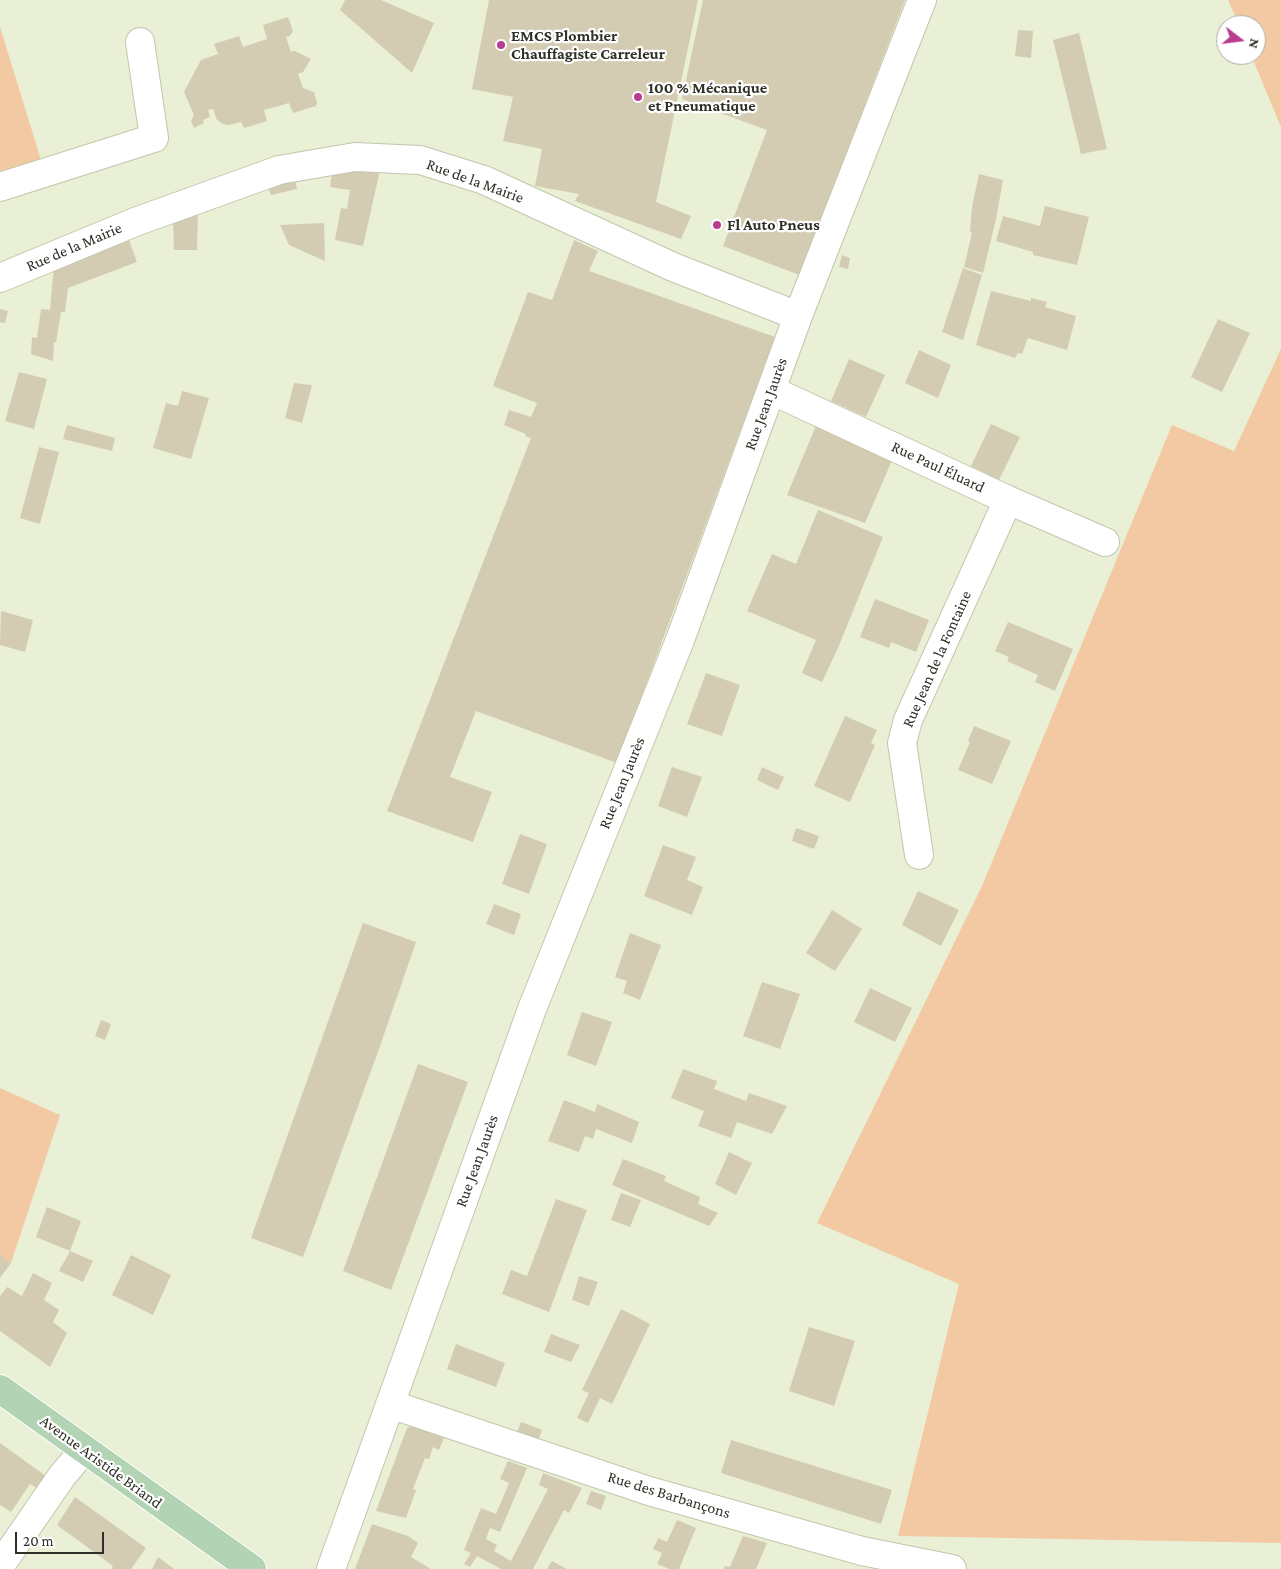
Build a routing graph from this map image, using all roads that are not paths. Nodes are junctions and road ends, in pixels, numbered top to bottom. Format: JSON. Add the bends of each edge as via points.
{"nodes":[{"id":1,"x":922,"y":0,"type":"edge"},
{"id":2,"x":140,"y":42,"type":"dead end"},
{"id":3,"x":0,"y":187,"type":"edge"},
{"id":4,"x":0,"y":278,"type":"edge"},
{"id":5,"x":798,"y":316,"type":"junction"},
{"id":6,"x":772,"y":390,"type":"junction"},
{"id":7,"x":1008,"y":500,"type":"junction"},
{"id":8,"x":1105,"y":542,"type":"dead end"},
{"id":9,"x":919,"y":855,"type":"dead end"},
{"id":10,"x":0,"y":1389,"type":"edge"},
{"id":11,"x":390,"y":1404,"type":"junction"},
{"id":12,"x":84,"y":1450,"type":"junction"},
{"id":13,"x":0,"y":1566,"type":"edge"},
{"id":14,"x":252,"y":1569,"type":"edge"},
{"id":15,"x":331,"y":1569,"type":"edge"},
{"id":16,"x":952,"y":1569,"type":"edge"}],
"edges":[{"from":1,"to":5,"type":"street","name":"Rue Jean Jaurès"},
{"from":2,"to":3,"type":"street","via":[[154,138]]},
{"from":4,"to":5,"type":"street","name":"Rue de la Mairie","via":[[135,222],[279,170],[355,157],[420,160],[484,180],[673,267]]},
{"from":5,"to":6,"type":"street","name":"Rue Jean Jaurès"},
{"from":6,"to":7,"type":"street","name":"Rue Paul Éluard"},
{"from":6,"to":11,"type":"street","name":"Rue Jean Jaurès","via":[[680,640],[532,1009]]},
{"from":7,"to":8,"type":"street","name":"Rue Paul Éluard"},
{"from":7,"to":9,"type":"street","name":"Rue Jean de la Fontaine","via":[[908,720],[902,743]]},
{"from":10,"to":12,"type":"main road","name":"Avenue Aristide Briand"},
{"from":11,"to":15,"type":"street","name":"Rue Jean Jaurès"},
{"from":11,"to":16,"type":"street","name":"Rue des Barbançons","via":[[649,1491],[862,1552]]},
{"from":12,"to":13,"type":"street","via":[[62,1476]]},
{"from":12,"to":14,"type":"main road","name":"Avenue Aristide Briand"}]}
